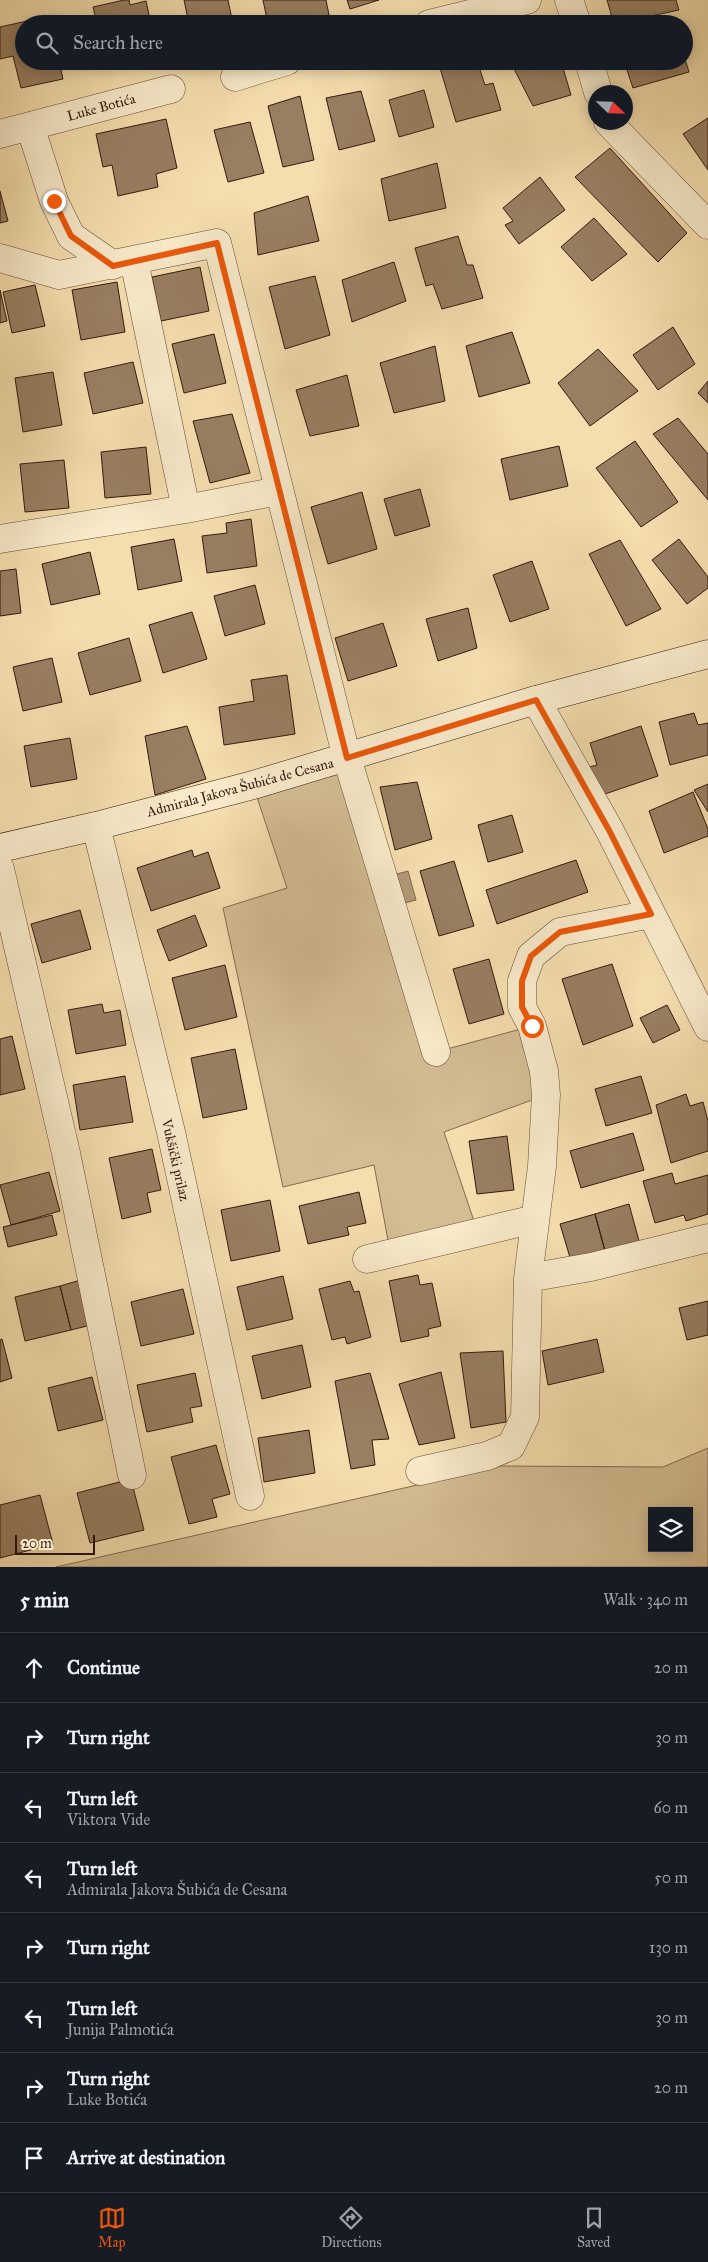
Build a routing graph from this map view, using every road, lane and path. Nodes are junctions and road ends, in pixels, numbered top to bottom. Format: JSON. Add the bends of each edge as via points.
{"nodes":[{"id":1,"x":527,"y":0,"type":"edge"},
{"id":2,"x":569,"y":0,"type":"edge"},
{"id":3,"x":466,"y":15,"type":"edge"},
{"id":4,"x":574,"y":15,"type":"edge"},
{"id":5,"x":258,"y":70,"type":"edge"},
{"id":6,"x":592,"y":70,"type":"edge"},
{"id":7,"x":235,"y":77,"type":"dead end"},
{"id":8,"x":596,"y":85,"type":"edge"},
{"id":9,"x":171,"y":89,"type":"dead end"},
{"id":10,"x":30,"y":126,"type":"junction"},
{"id":11,"x":616,"y":130,"type":"edge"},
{"id":12,"x":0,"y":134,"type":"edge"},
{"id":13,"x":708,"y":224,"type":"edge"},
{"id":14,"x":0,"y":258,"type":"edge"},
{"id":15,"x":123,"y":264,"type":"junction"},
{"id":16,"x":278,"y":491,"type":"junction"},
{"id":17,"x":186,"y":509,"type":"junction"},
{"id":18,"x":0,"y":539,"type":"edge"},
{"id":19,"x":708,"y":654,"type":"edge"},
{"id":20,"x":536,"y":700,"type":"junction"},
{"id":21,"x":347,"y":758,"type":"junction"},
{"id":22,"x":96,"y":826,"type":"junction"},
{"id":23,"x":0,"y":848,"type":"edge"},
{"id":24,"x":0,"y":869,"type":"edge"},
{"id":25,"x":651,"y":914,"type":"junction"},
{"id":26,"x":708,"y":1027,"type":"edge"},
{"id":27,"x":436,"y":1052,"type":"dead end"},
{"id":28,"x":535,"y":1219,"type":"junction"},
{"id":29,"x":708,"y":1238,"type":"edge"},
{"id":30,"x":367,"y":1258,"type":"dead end"},
{"id":31,"x":528,"y":1278,"type":"junction"},
{"id":32,"x":420,"y":1471,"type":"dead end"},
{"id":33,"x":132,"y":1475,"type":"dead end"},
{"id":34,"x":250,"y":1496,"type":"dead end"}],
"edges":[{"from":1,"to":3,"type":"street"},
{"from":2,"to":4,"type":"street"},
{"from":5,"to":7,"type":"street"},
{"from":6,"to":8,"type":"street"},
{"from":9,"to":10,"type":"street","name":"Luke Botića"},
{"from":10,"to":12,"type":"street","name":"Luke Botića"},
{"from":10,"to":15,"type":"street","via":[[54,201],[71,236]]},
{"from":11,"to":13,"type":"street"},
{"from":14,"to":15,"type":"street","via":[[59,275]]},
{"from":15,"to":16,"type":"street","via":[[217,243]]},
{"from":15,"to":17,"type":"street"},
{"from":16,"to":17,"type":"street"},
{"from":16,"to":21,"type":"street"},
{"from":17,"to":18,"type":"street"},
{"from":19,"to":20,"type":"street","name":"Admirala Jakova Šubića de Cesana"},
{"from":20,"to":21,"type":"street","name":"Admirala Jakova Šubića de Cesana"},
{"from":20,"to":25,"type":"street","via":[[610,832]]},
{"from":21,"to":22,"type":"street","name":"Admirala Jakova Šubića de Cesana"},
{"from":21,"to":27,"type":"street"},
{"from":22,"to":23,"type":"street","name":"Admirala Jakova Šubića de Cesana"},
{"from":22,"to":34,"type":"street","name":"Vukšički prilaz","via":[[170,1132]]},
{"from":24,"to":33,"type":"street","via":[[66,1153]]},
{"from":25,"to":26,"type":"street"},
{"from":25,"to":28,"type":"street","via":[[560,932],[531,956],[522,981],[522,1007],[532,1026],[544,1071],[546,1095]]},
{"from":28,"to":30,"type":"street"},
{"from":28,"to":31,"type":"street"},
{"from":29,"to":31,"type":"street","via":[[591,1267]]},
{"from":31,"to":32,"type":"street","via":[[525,1417],[510,1446],[487,1456]]}]}
